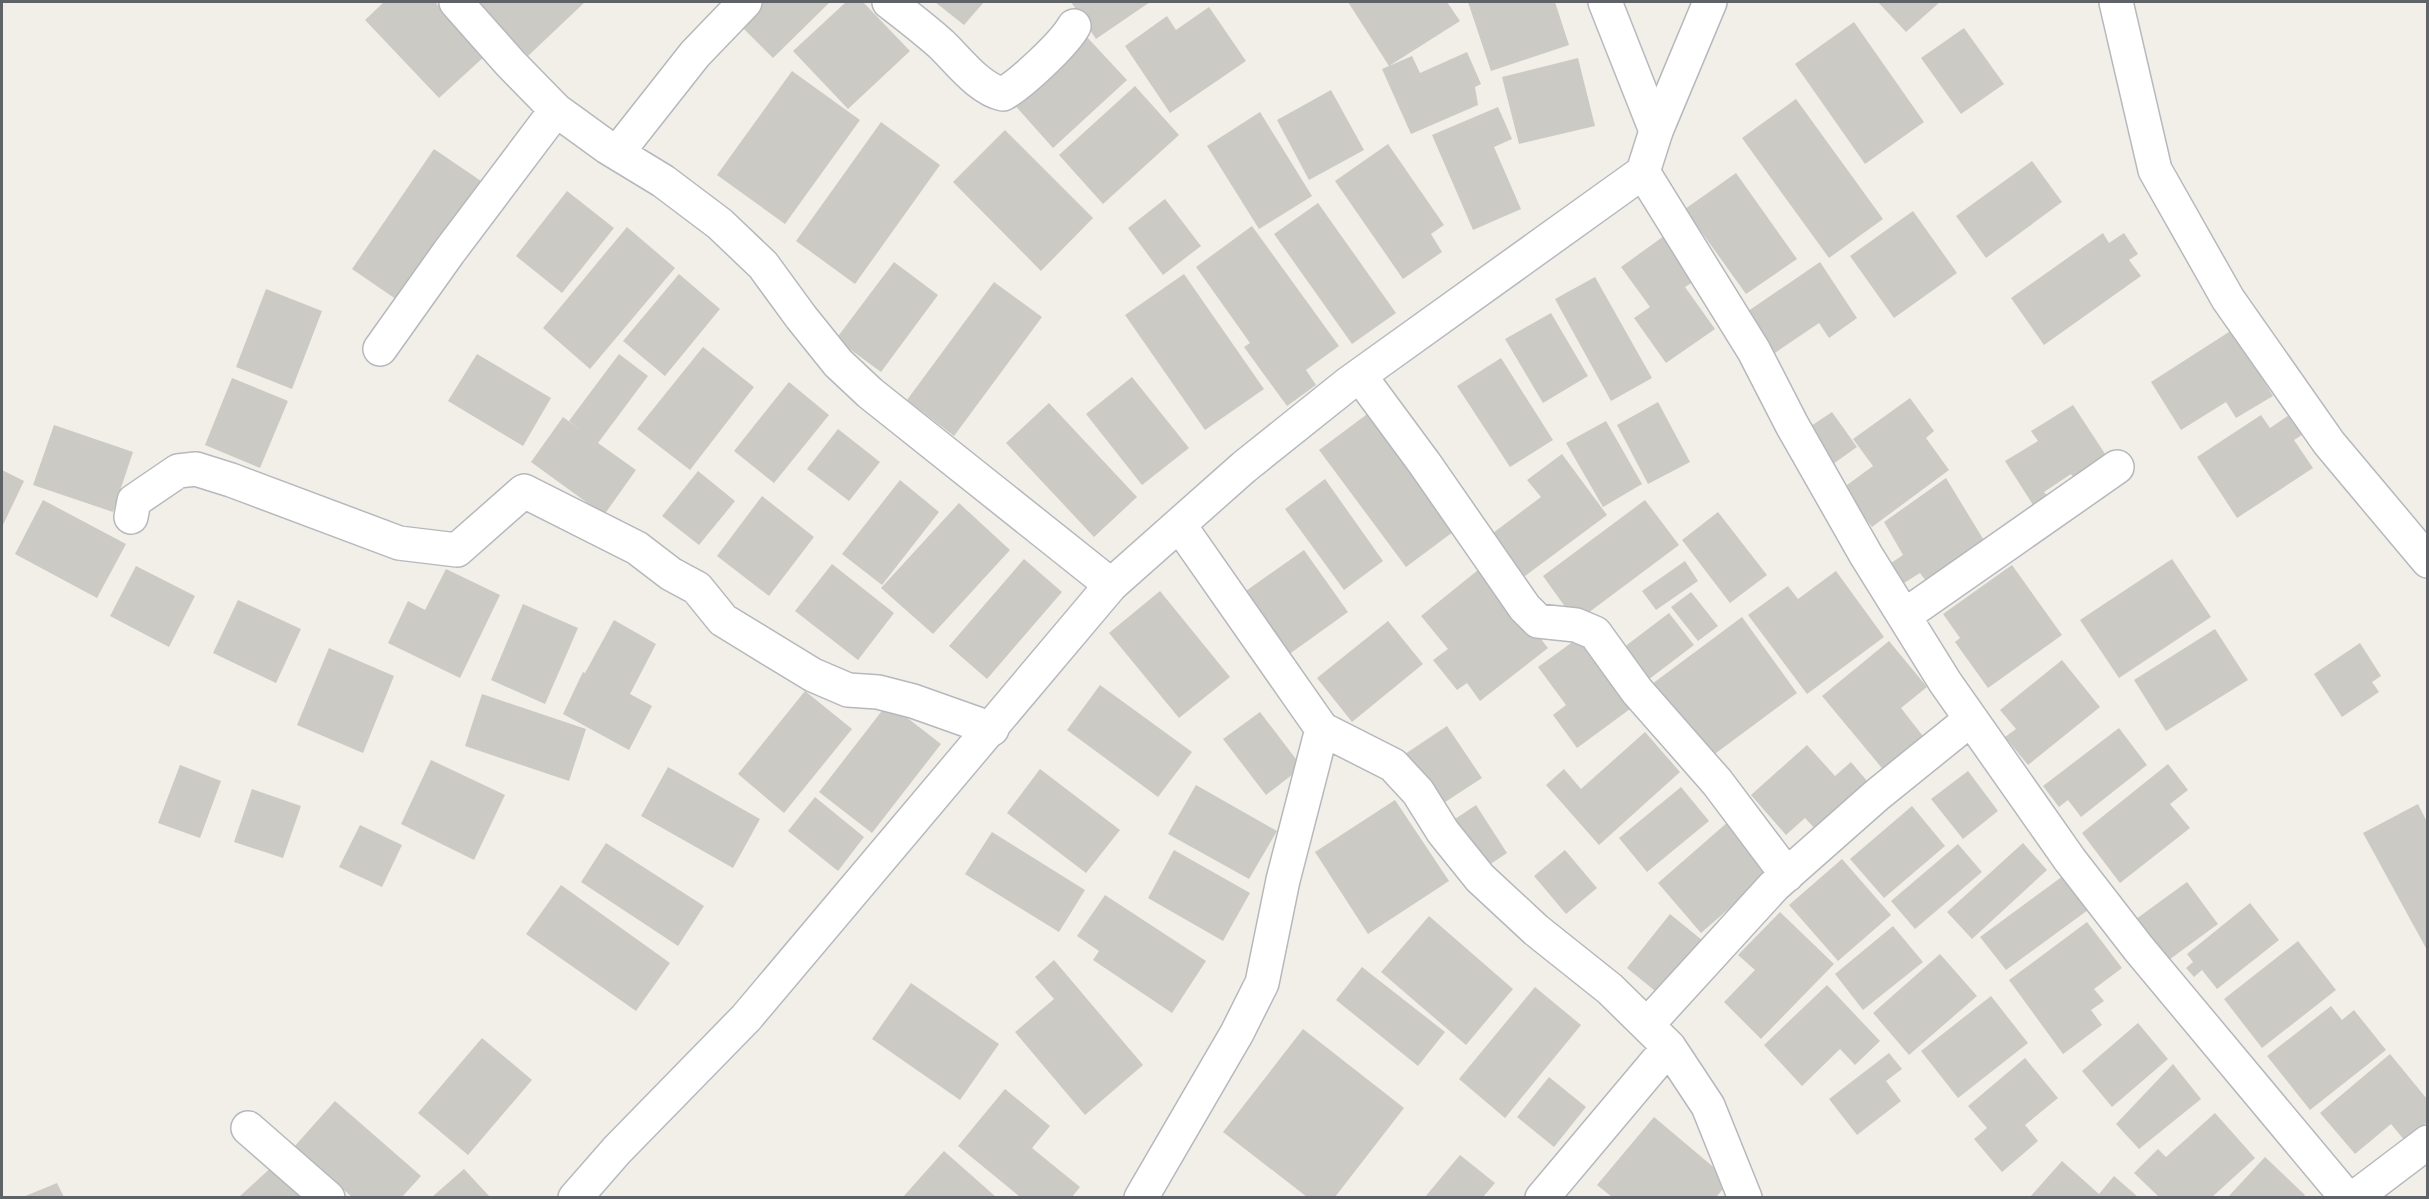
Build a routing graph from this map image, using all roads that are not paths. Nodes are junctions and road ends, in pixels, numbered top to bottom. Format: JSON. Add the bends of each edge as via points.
{"nodes":[{"id":1,"x":456,"y":2,"type":"edge"},
{"id":2,"x":745,"y":2,"type":"edge"},
{"id":3,"x":889,"y":2,"type":"edge"},
{"id":4,"x":1605,"y":2,"type":"edge"},
{"id":5,"x":1710,"y":2,"type":"edge"},
{"id":6,"x":2116,"y":2,"type":"edge"},
{"id":7,"x":1074,"y":26,"type":"dead end"},
{"id":8,"x":556,"y":110,"type":"junction"},
{"id":9,"x":1656,"y":131,"type":"junction"},
{"id":10,"x":617,"y":153,"type":"junction"},
{"id":11,"x":1643,"y":172,"type":"junction"},
{"id":12,"x":380,"y":349,"type":"dead end"},
{"id":13,"x":1360,"y":376,"type":"junction"},
{"id":14,"x":2117,"y":467,"type":"dead end"},
{"id":15,"x":131,"y":517,"type":"dead end"},
{"id":16,"x":1180,"y":526,"type":"junction"},
{"id":17,"x":2427,"y":561,"type":"edge"},
{"id":18,"x":1111,"y":585,"type":"junction"},
{"id":19,"x":1904,"y":616,"type":"junction"},
{"id":20,"x":1971,"y":719,"type":"junction"},
{"id":21,"x":992,"y":729,"type":"junction"},
{"id":22,"x":1322,"y":729,"type":"junction"},
{"id":23,"x":1786,"y":875,"type":"junction"},
{"id":24,"x":1658,"y":1036,"type":"junction"},
{"id":25,"x":248,"y":1128,"type":"dead end"},
{"id":26,"x":2427,"y":1142,"type":"edge"},
{"id":27,"x":328,"y":1197,"type":"edge"},
{"id":28,"x":575,"y":1197,"type":"edge"},
{"id":29,"x":1141,"y":1197,"type":"edge"},
{"id":30,"x":1542,"y":1197,"type":"edge"},
{"id":31,"x":1745,"y":1197,"type":"edge"},
{"id":32,"x":2347,"y":1197,"type":"edge"},
{"id":33,"x":2354,"y":1197,"type":"edge"}],
"edges":[{"from":1,"to":8,"type":"street"},
{"from":2,"to":10,"type":"street","via":[[695,54]]},
{"from":3,"to":7,"type":"street","via":[[994,93],[1012,89]]},
{"from":4,"to":9,"type":"street"},
{"from":5,"to":9,"type":"street"},
{"from":6,"to":17,"type":"street","via":[[2156,170],[2228,299],[2329,443]]},
{"from":8,"to":10,"type":"street"},
{"from":8,"to":12,"type":"street"},
{"from":9,"to":11,"type":"street"},
{"from":10,"to":18,"type":"street","via":[[663,181],[720,224],[763,265],[838,363],[870,393]]},
{"from":11,"to":13,"type":"street"},
{"from":11,"to":19,"type":"street","via":[[1754,351],[1792,425]]},
{"from":13,"to":16,"type":"street","via":[[1244,467]]},
{"from":13,"to":23,"type":"street","via":[[1524,608],[1539,621],[1576,625],[1595,633],[1637,691],[1717,782]]},
{"from":14,"to":19,"type":"street"},
{"from":15,"to":21,"type":"street","via":[[134,501],[178,471],[196,469],[399,543],[457,550],[524,491],[637,548],[697,588],[723,620],[813,675],[848,690],[878,692],[913,701]]},
{"from":16,"to":18,"type":"street"},
{"from":16,"to":22,"type":"street"},
{"from":18,"to":21,"type":"street"},
{"from":19,"to":20,"type":"street"},
{"from":20,"to":23,"type":"street"},
{"from":20,"to":32,"type":"street","via":[[2070,860],[2139,949]]},
{"from":21,"to":28,"type":"street","via":[[746,1018]]},
{"from":22,"to":24,"type":"street","via":[[1394,765],[1480,878],[1536,930],[1610,989]]},
{"from":22,"to":29,"type":"street","via":[[1283,880],[1262,983]]},
{"from":23,"to":24,"type":"street"},
{"from":24,"to":30,"type":"street"},
{"from":24,"to":31,"type":"street","via":[[1708,1106]]},
{"from":25,"to":27,"type":"street"},
{"from":26,"to":33,"type":"street"}]}
